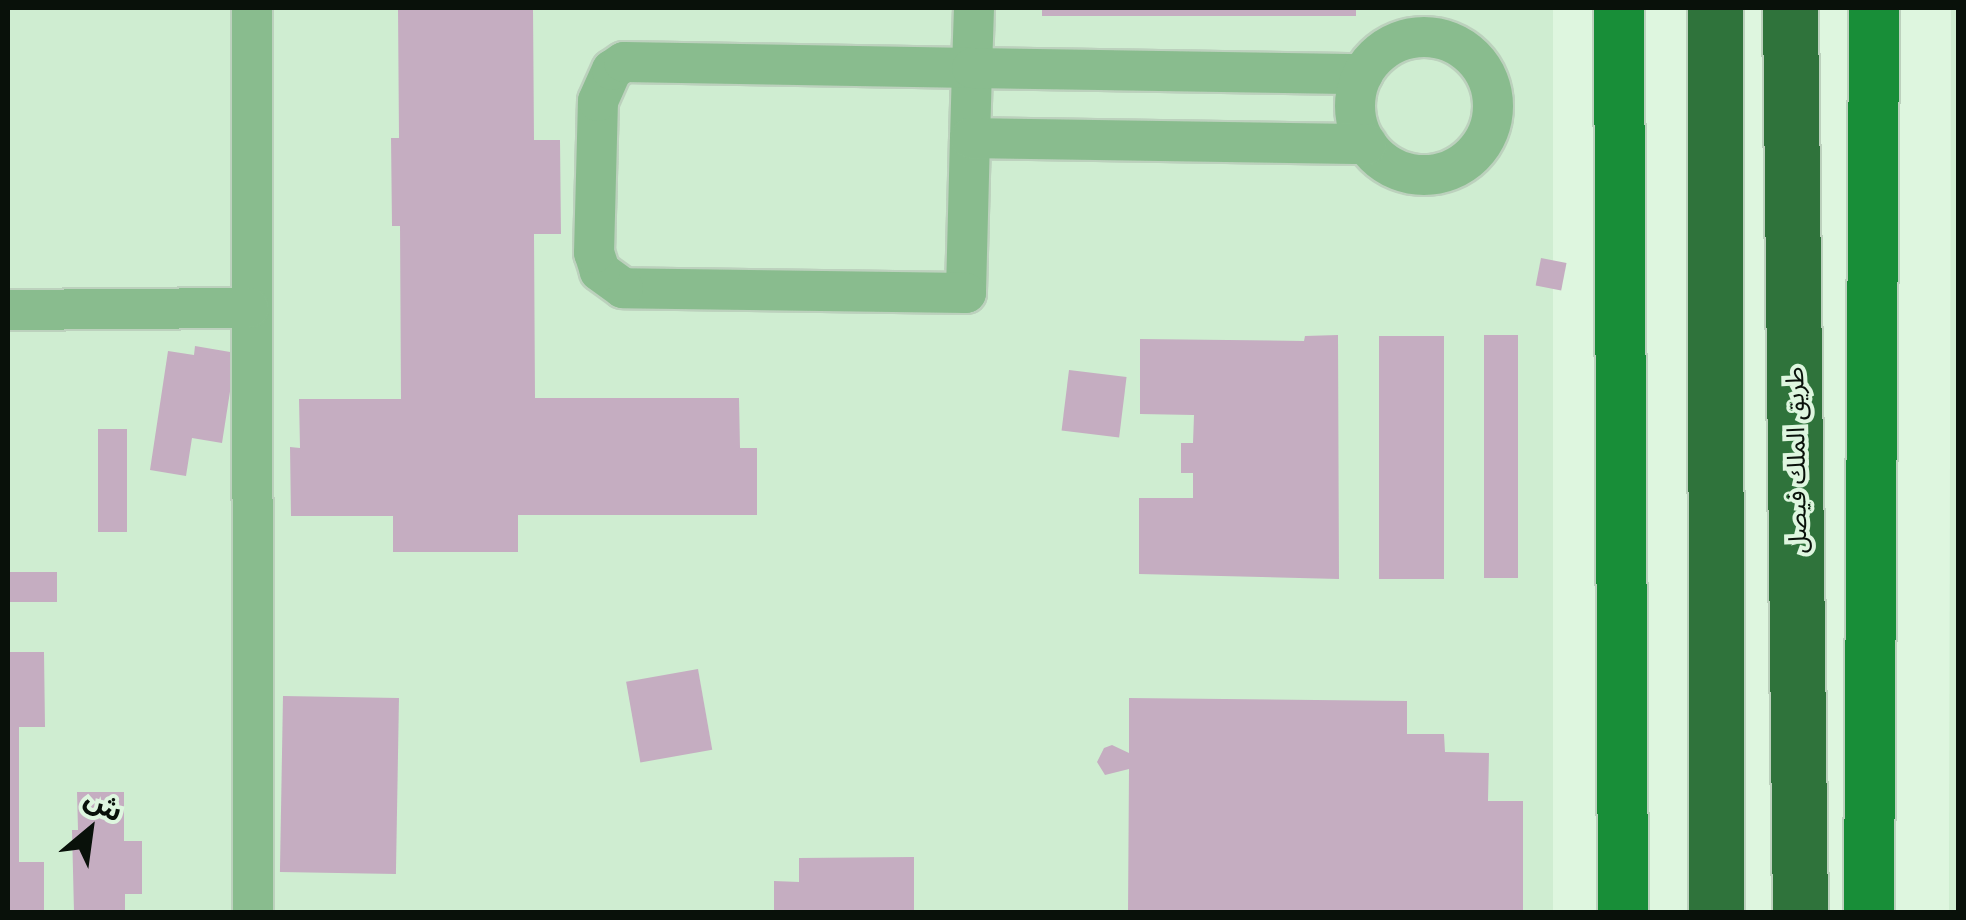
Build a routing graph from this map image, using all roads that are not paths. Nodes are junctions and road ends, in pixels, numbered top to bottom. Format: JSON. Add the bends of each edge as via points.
{"nodes":[{"id":1,"x":252,"y":8,"type":"edge"},
{"id":2,"x":974,"y":8,"type":"edge"},
{"id":3,"x":1619,"y":8,"type":"edge"},
{"id":4,"x":1715,"y":8,"type":"edge"},
{"id":5,"x":1790,"y":8,"type":"edge"},
{"id":6,"x":1874,"y":8,"type":"edge"},
{"id":7,"x":972,"y":68,"type":"junction"},
{"id":8,"x":1363,"y":74,"type":"junction"},
{"id":9,"x":970,"y":138,"type":"junction"},
{"id":10,"x":1366,"y":144,"type":"junction"},
{"id":11,"x":249,"y":308,"type":"junction"},
{"id":12,"x":8,"y":310,"type":"edge"},
{"id":13,"x":253,"y":912,"type":"edge"},
{"id":14,"x":1624,"y":912,"type":"edge"},
{"id":15,"x":1716,"y":912,"type":"edge"},
{"id":16,"x":1800,"y":912,"type":"edge"},
{"id":17,"x":1869,"y":912,"type":"edge"}],
"edges":[{"from":1,"to":11,"type":"street"},
{"from":2,"to":7,"type":"street"},
{"from":3,"to":14,"type":"main road"},
{"from":4,"to":15,"type":"highway"},
{"from":5,"to":16,"type":"highway","name":"طريق الملك فيصل"},
{"from":6,"to":17,"type":"main road"},
{"from":7,"to":8,"type":"street"},
{"from":7,"to":9,"type":"street"},
{"from":7,"to":9,"type":"street","via":[[624,62],[612,70],[598,101],[594,253],[600,270],[623,288],[966,293]]},
{"from":8,"to":10,"type":"street","via":[[1355,108]]},
{"from":8,"to":10,"type":"street","via":[[1394,43],[1432,37],[1469,52],[1491,85],[1494,104],[1492,124],[1472,158],[1436,174],[1397,170]]},
{"from":9,"to":10,"type":"street"},
{"from":11,"to":12,"type":"street"},
{"from":11,"to":13,"type":"street"}]}
